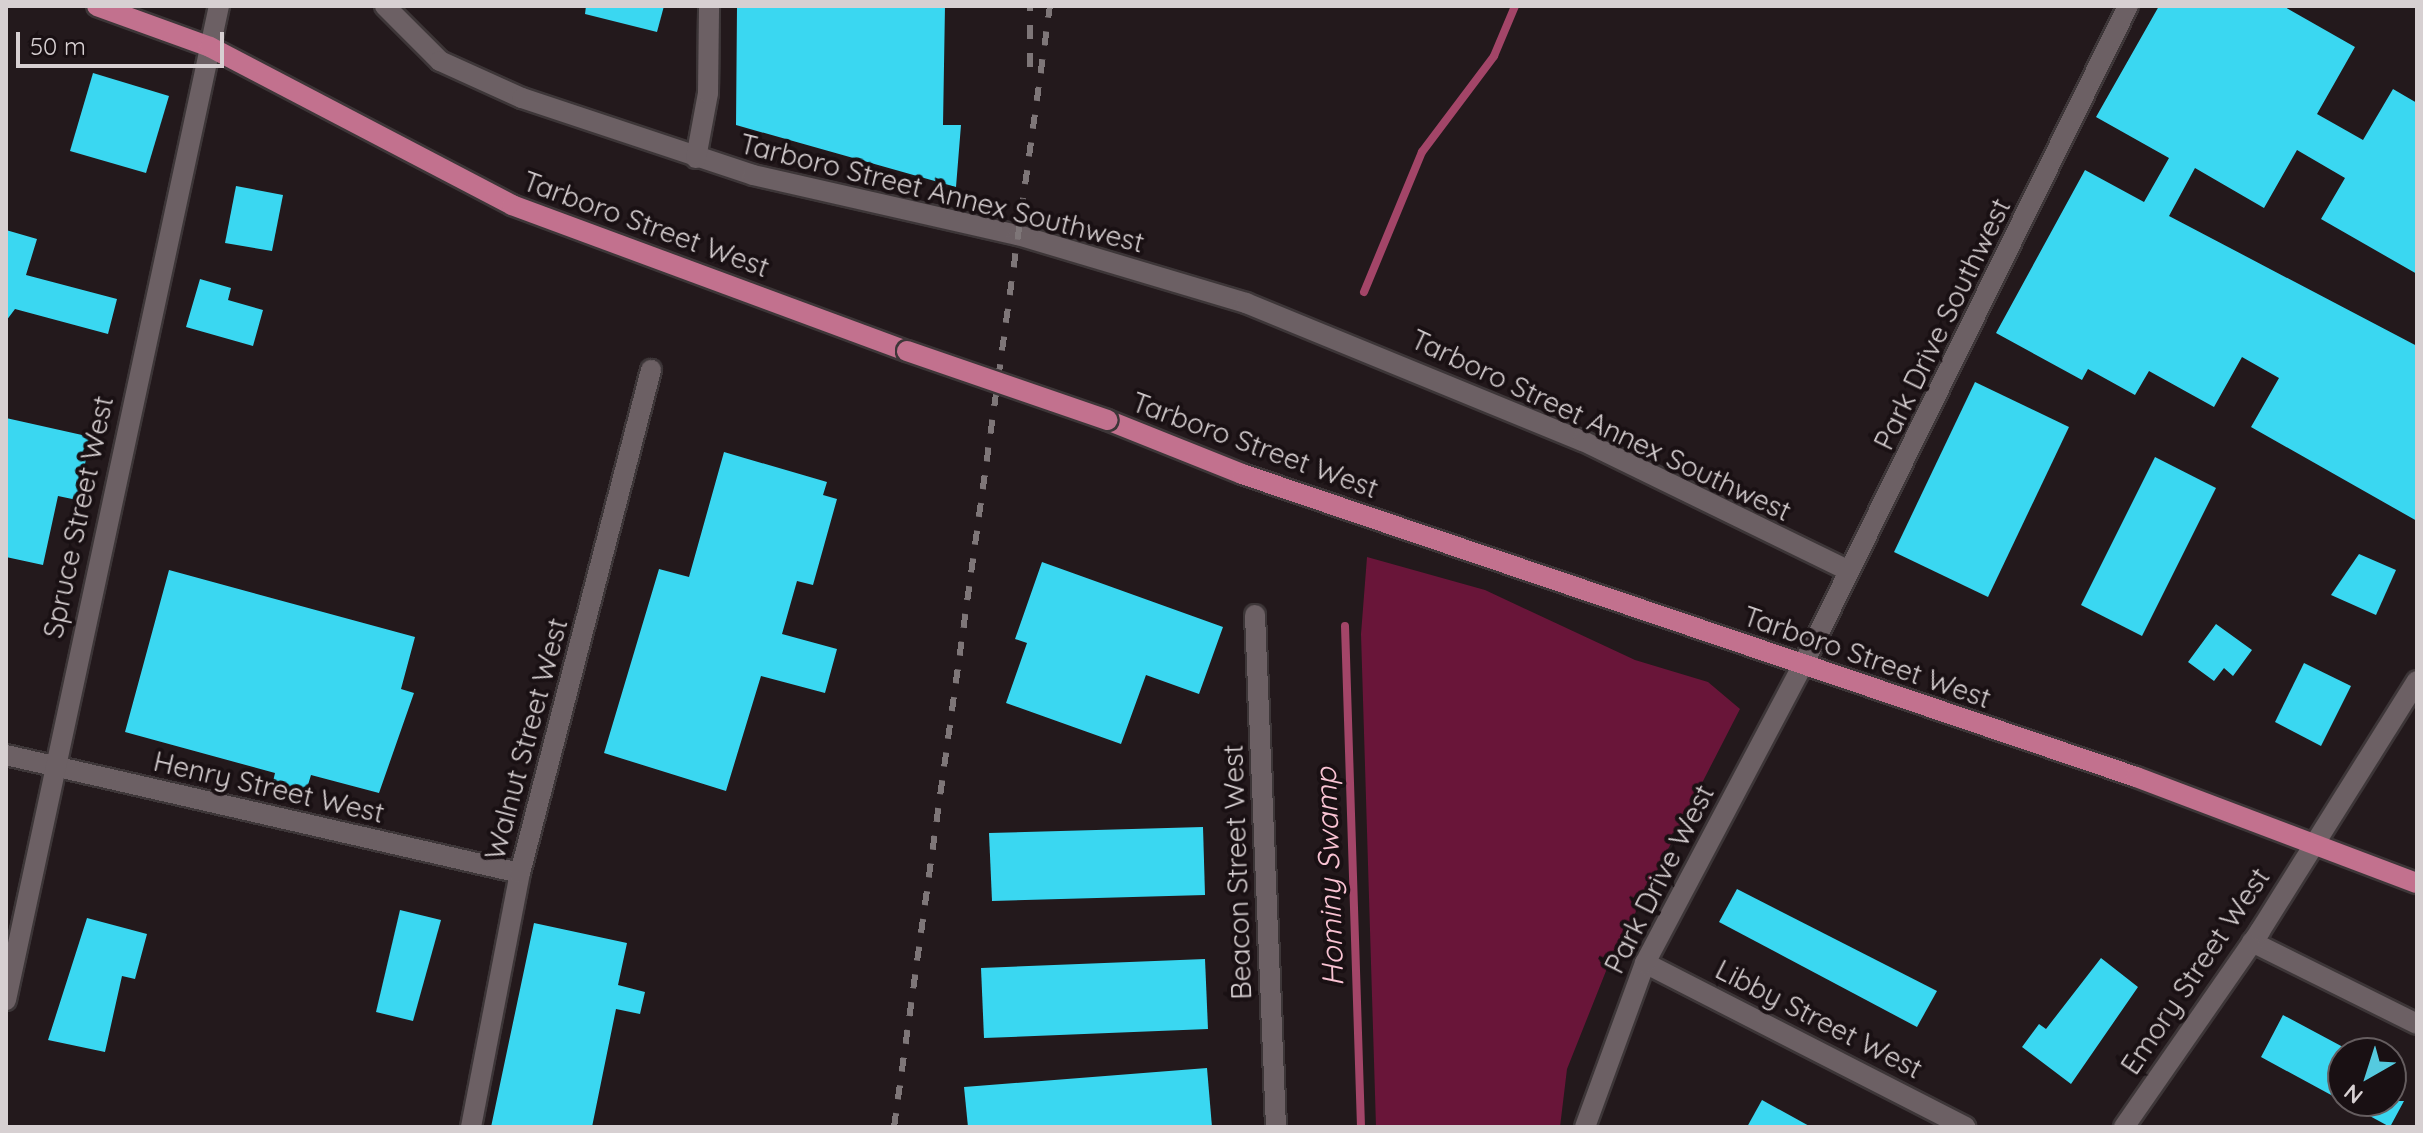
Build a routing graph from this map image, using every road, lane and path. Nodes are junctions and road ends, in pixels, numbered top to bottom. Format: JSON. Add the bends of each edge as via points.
{"nodes":[{"id":1,"x":97,"y":6,"type":"edge"},
{"id":2,"x":219,"y":6,"type":"edge"},
{"id":3,"x":385,"y":6,"type":"edge"},
{"id":4,"x":709,"y":6,"type":"edge"},
{"id":5,"x":2128,"y":6,"type":"edge"},
{"id":6,"x":210,"y":47,"type":"junction"},
{"id":7,"x":696,"y":158,"type":"junction"},
{"id":8,"x":651,"y":370,"type":"dead end"},
{"id":9,"x":1849,"y":571,"type":"junction"},
{"id":10,"x":1255,"y":615,"type":"dead end"},
{"id":11,"x":1803,"y":665,"type":"junction"},
{"id":12,"x":2417,"y":681,"type":"edge"},
{"id":13,"x":6,"y":755,"type":"edge"},
{"id":14,"x":56,"y":767,"type":"junction"},
{"id":15,"x":2312,"y":845,"type":"junction"},
{"id":16,"x":520,"y":873,"type":"junction"},
{"id":17,"x":2417,"y":883,"type":"edge"},
{"id":18,"x":2252,"y":942,"type":"junction"},
{"id":19,"x":1645,"y":963,"type":"junction"},
{"id":20,"x":6,"y":1000,"type":"edge"},
{"id":21,"x":2417,"y":1024,"type":"edge"},
{"id":22,"x":471,"y":1127,"type":"edge"},
{"id":23,"x":1276,"y":1127,"type":"edge"},
{"id":24,"x":1585,"y":1127,"type":"edge"},
{"id":25,"x":1966,"y":1127,"type":"edge"},
{"id":26,"x":2124,"y":1127,"type":"edge"}],
"edges":[{"from":1,"to":6,"type":"main road","name":"Tarboro Street West"},
{"from":2,"to":6,"type":"street","name":"Spruce Street West"},
{"from":3,"to":7,"type":"street","name":"Tarboro Street Annex Southwest","via":[[440,61]]},
{"from":4,"to":7,"type":"street","via":[[708,93]]},
{"from":5,"to":9,"type":"street","name":"Park Drive Southwest"},
{"from":6,"to":11,"type":"main road","name":"Tarboro Street West","bridge":true,"via":[[512,205],[1242,474]]},
{"from":6,"to":14,"type":"street","name":"Spruce Street West"},
{"from":7,"to":9,"type":"street","name":"Tarboro Street Annex Southwest","via":[[1018,235],[1246,303],[1583,441]]},
{"from":8,"to":16,"type":"street","name":"Walnut Street West"},
{"from":9,"to":11,"type":"street","name":"Park Drive Southwest"},
{"from":10,"to":23,"type":"street","name":"Beacon Street West"},
{"from":11,"to":15,"type":"main road","name":"Tarboro Street West"},
{"from":11,"to":19,"type":"street","name":"Park Drive West"},
{"from":12,"to":15,"type":"street","name":"Emory Street West"},
{"from":13,"to":14,"type":"street","name":"Henry Street West"},
{"from":14,"to":16,"type":"street","name":"Henry Street West"},
{"from":14,"to":20,"type":"street","name":"Spruce Street West"},
{"from":15,"to":17,"type":"main road","name":"Tarboro Street West"},
{"from":15,"to":18,"type":"street","name":"Emory Street West"},
{"from":16,"to":22,"type":"street","name":"Walnut Street West"},
{"from":18,"to":21,"type":"street"},
{"from":18,"to":26,"type":"street","name":"Emory Street West"},
{"from":19,"to":24,"type":"street","name":"Park Drive West"},
{"from":19,"to":25,"type":"street","name":"Libby Street West"}]}
